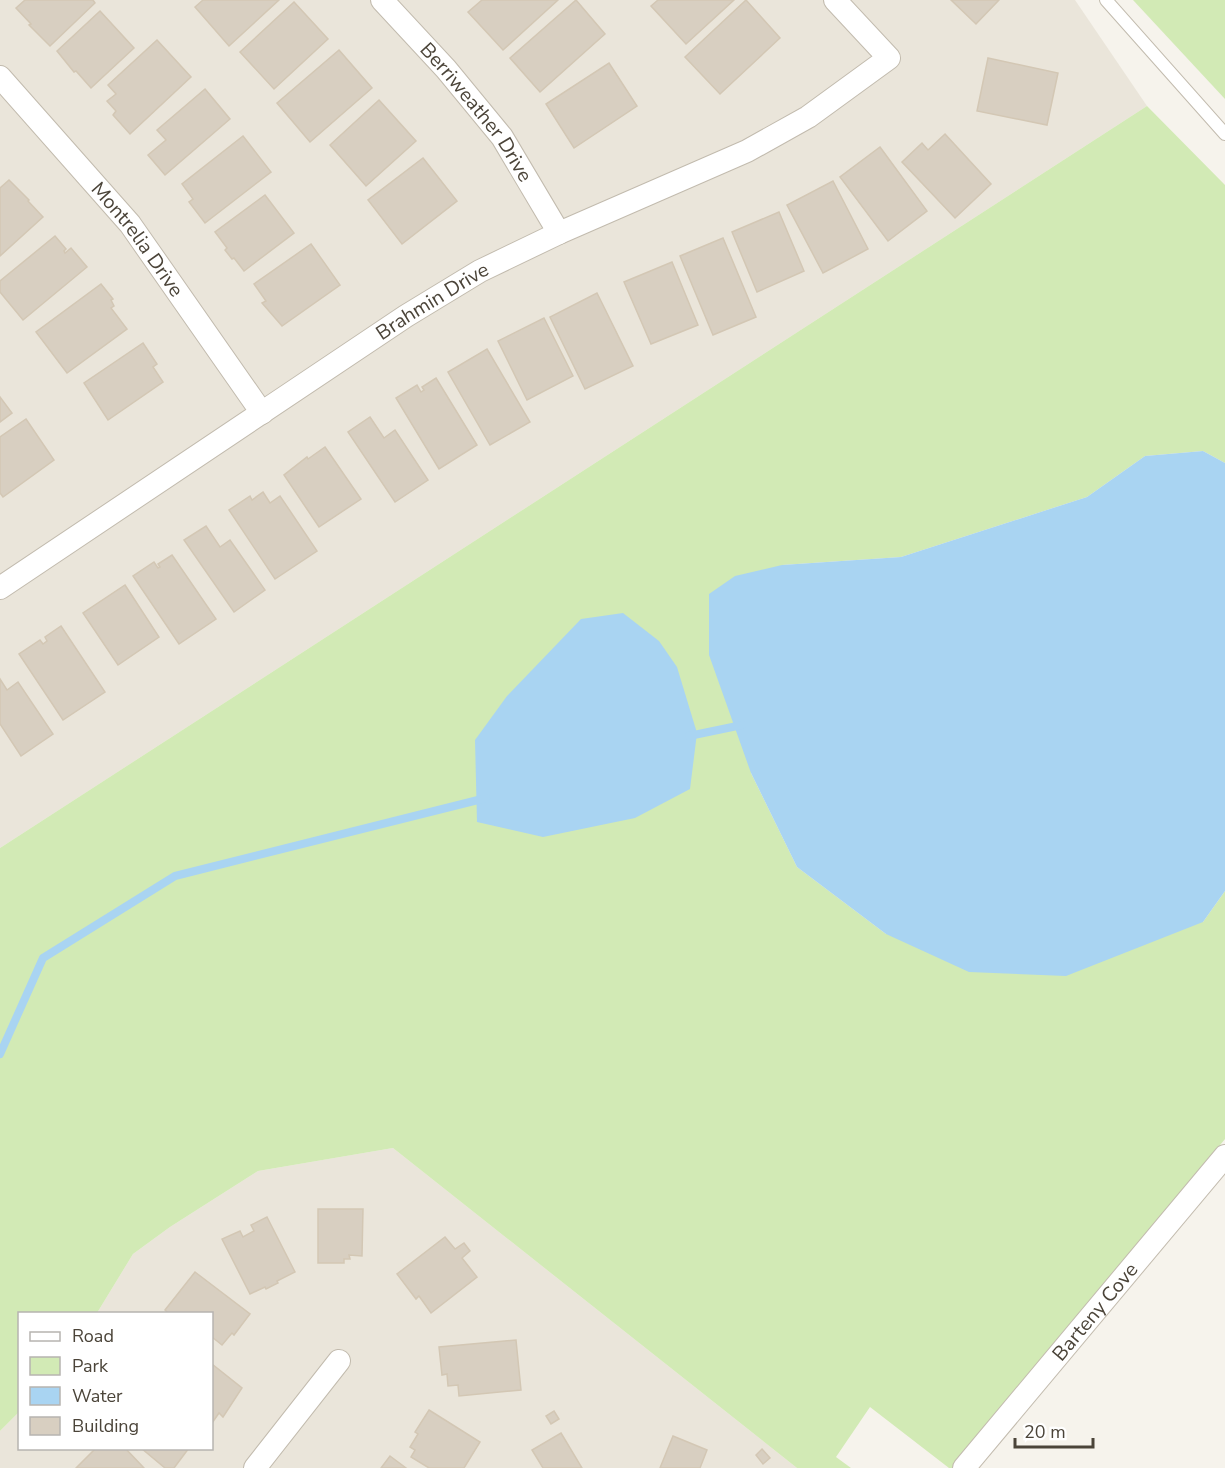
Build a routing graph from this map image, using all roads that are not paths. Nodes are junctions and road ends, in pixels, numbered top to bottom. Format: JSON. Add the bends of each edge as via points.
{"nodes":[{"id":1,"x":382,"y":0,"type":"edge"},
{"id":2,"x":835,"y":0,"type":"edge"},
{"id":3,"x":1106,"y":0,"type":"edge"},
{"id":4,"x":0,"y":77,"type":"edge"},
{"id":5,"x":1225,"y":134,"type":"edge"},
{"id":6,"x":559,"y":233,"type":"junction"},
{"id":7,"x":262,"y":413,"type":"junction"},
{"id":8,"x":0,"y":588,"type":"edge"},
{"id":9,"x":1225,"y":1156,"type":"edge"},
{"id":10,"x":339,"y":1361,"type":"dead end"},
{"id":11,"x":255,"y":1468,"type":"edge"},
{"id":12,"x":964,"y":1468,"type":"edge"}],
"edges":[{"from":1,"to":6,"type":"street","name":"Berriweather Drive","via":[[502,137]]},
{"from":2,"to":6,"type":"street","name":"Brahmin Drive","via":[[889,58],[808,117],[747,151]]},
{"from":3,"to":5,"type":"lane"},
{"from":4,"to":7,"type":"street","name":"Montrelia Drive","via":[[130,224]]},
{"from":6,"to":7,"type":"street","name":"Brahmin Drive","via":[[471,276]]},
{"from":7,"to":8,"type":"street","name":"Brahmin Drive"},
{"from":9,"to":12,"type":"street","name":"Barteny Cove"},
{"from":10,"to":11,"type":"street"}]}
